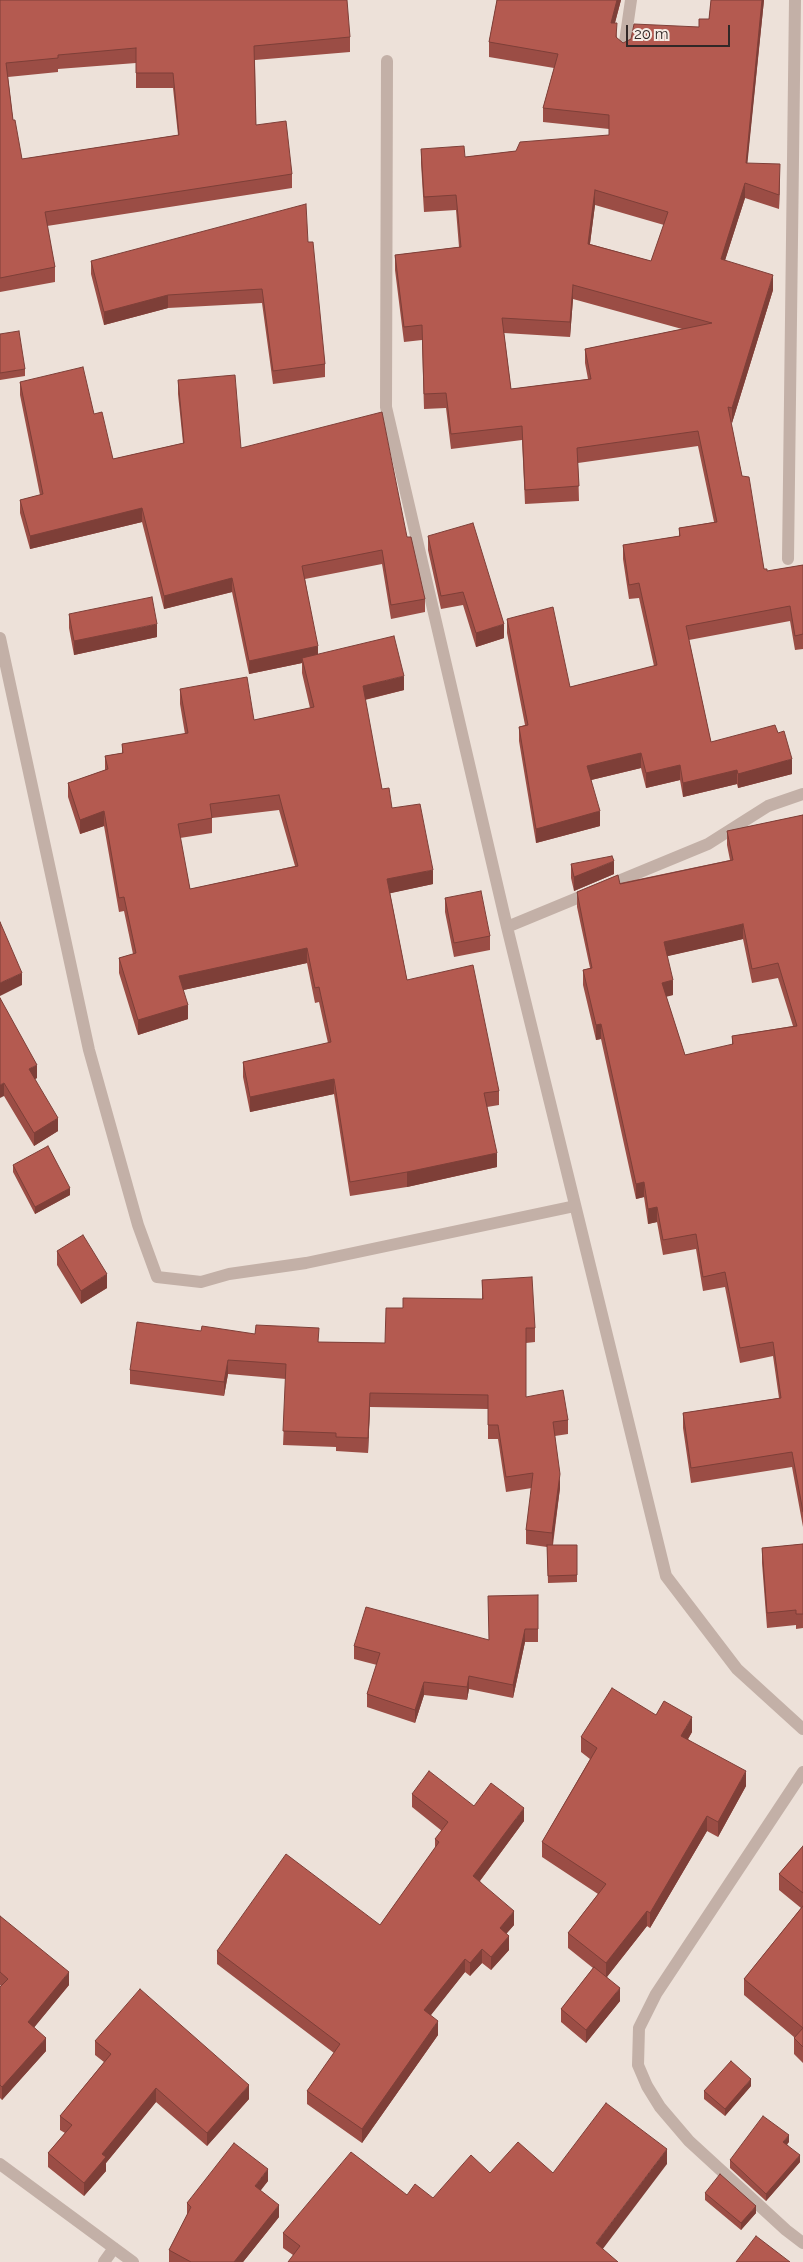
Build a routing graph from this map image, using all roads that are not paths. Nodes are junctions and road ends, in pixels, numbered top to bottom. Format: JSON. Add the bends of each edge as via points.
{"nodes":[{"id":1,"x":631,"y":0,"type":"edge"},
{"id":2,"x":795,"y":0,"type":"edge"},
{"id":3,"x":624,"y":49,"type":"edge"},
{"id":4,"x":387,"y":61,"type":"dead end"},
{"id":5,"x":788,"y":559,"type":"dead end"},
{"id":6,"x":0,"y":638,"type":"edge"},
{"id":7,"x":803,"y":794,"type":"edge"},
{"id":8,"x":507,"y":927,"type":"junction"},
{"id":9,"x":575,"y":1206,"type":"junction"},
{"id":10,"x":803,"y":1729,"type":"edge"},
{"id":11,"x":803,"y":1772,"type":"edge"},
{"id":12,"x":0,"y":2164,"type":"edge"},
{"id":13,"x":803,"y":2243,"type":"edge"},
{"id":14,"x":114,"y":2248,"type":"junction"},
{"id":15,"x":104,"y":2262,"type":"edge"},
{"id":16,"x":132,"y":2262,"type":"edge"}],
"edges":[{"from":1,"to":3,"type":"street"},
{"from":2,"to":5,"type":"street"},
{"from":4,"to":8,"type":"street","via":[[386,407]]},
{"from":6,"to":9,"type":"street","via":[[89,1050],[141,1235],[157,1277],[201,1282]]},
{"from":7,"to":8,"type":"street","via":[[768,806],[708,844]]},
{"from":8,"to":9,"type":"street"},
{"from":9,"to":10,"type":"street","via":[[666,1576],[737,1669]]},
{"from":11,"to":13,"type":"street","via":[[656,1994],[639,2028],[638,2065],[660,2107],[689,2141]]},
{"from":12,"to":14,"type":"street"},
{"from":14,"to":15,"type":"street"},
{"from":14,"to":16,"type":"street"}]}
